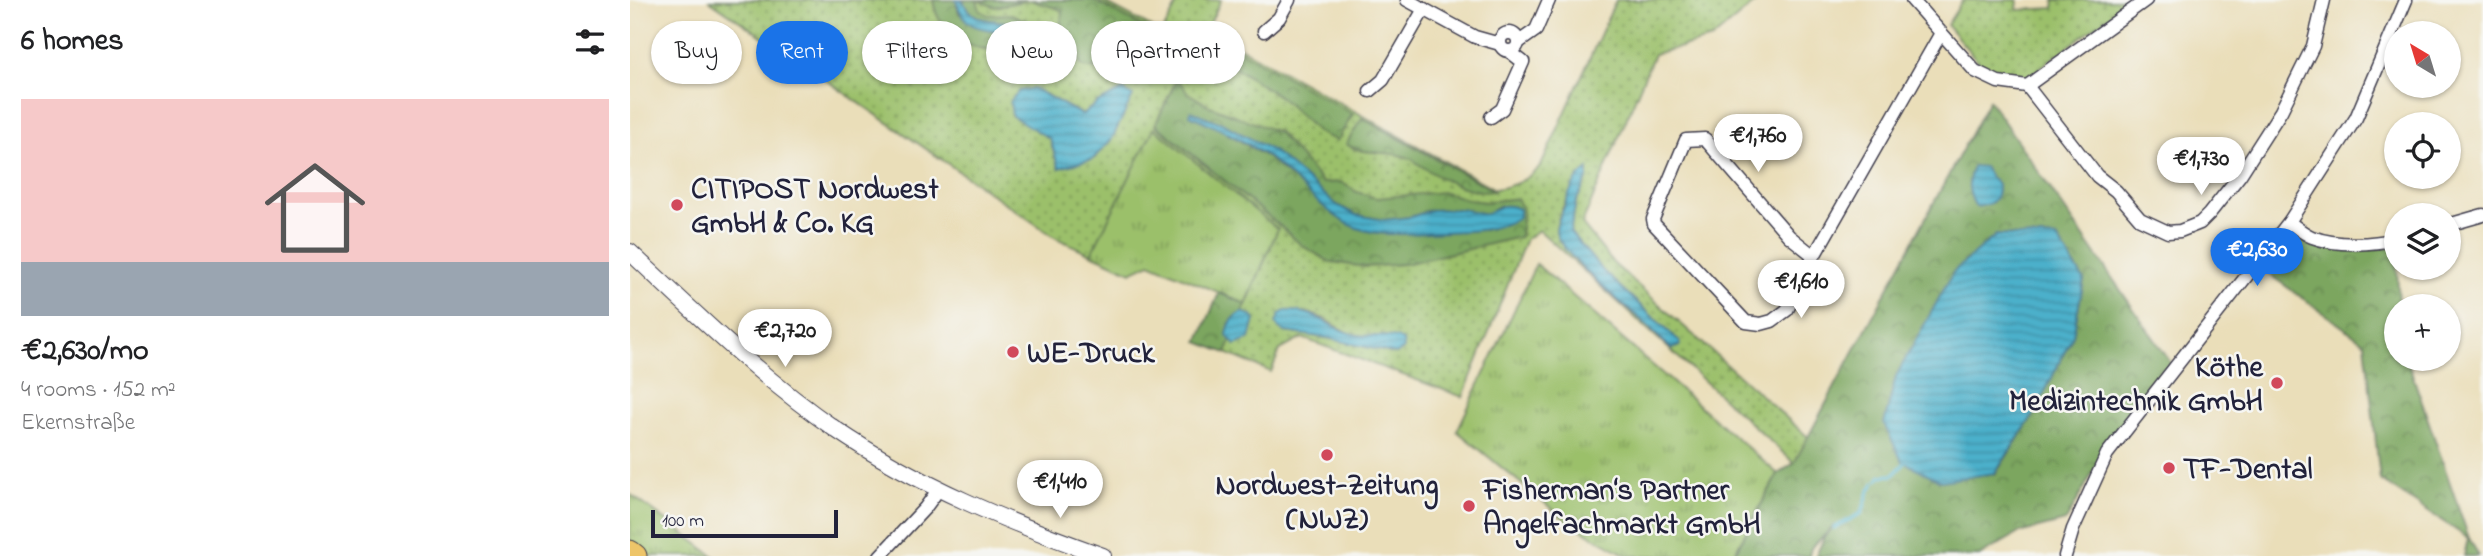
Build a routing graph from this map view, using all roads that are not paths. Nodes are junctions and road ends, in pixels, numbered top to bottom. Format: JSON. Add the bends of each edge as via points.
{"nodes":[{"id":1,"x":1289,"y":0,"type":"edge"},
{"id":2,"x":1549,"y":0,"type":"edge"},
{"id":3,"x":1912,"y":0,"type":"edge"},
{"id":4,"x":2146,"y":0,"type":"edge"},
{"id":5,"x":2324,"y":0,"type":"edge"},
{"id":6,"x":2406,"y":0,"type":"edge"},
{"id":7,"x":1415,"y":3,"type":"edge"},
{"id":8,"x":1264,"y":31,"type":"dead end"},
{"id":9,"x":1941,"y":33,"type":"junction"},
{"id":10,"x":1509,"y":46,"type":"junction"},
{"id":11,"x":2027,"y":86,"type":"junction"},
{"id":12,"x":1370,"y":91,"type":"dead end"},
{"id":13,"x":1491,"y":117,"type":"dead end"},
{"id":14,"x":2483,"y":215,"type":"edge"},
{"id":15,"x":2461,"y":221,"type":"edge"},
{"id":16,"x":2289,"y":222,"type":"junction"},
{"id":17,"x":2384,"y":241,"type":"edge"},
{"id":18,"x":630,"y":252,"type":"edge"},
{"id":19,"x":1814,"y":256,"type":"junction"},
{"id":20,"x":939,"y":489,"type":"junction"},
{"id":21,"x":630,"y":552,"type":"edge"},
{"id":22,"x":635,"y":556,"type":"edge"},
{"id":23,"x":880,"y":556,"type":"edge"},
{"id":24,"x":1103,"y":556,"type":"edge"},
{"id":25,"x":2065,"y":556,"type":"edge"}],
"edges":[{"from":1,"to":8,"type":"street","via":[[1279,18]]},
{"from":2,"to":10,"type":"street","via":[[1536,30]]},
{"from":3,"to":9,"type":"street"},
{"from":4,"to":11,"type":"street"},
{"from":5,"to":11,"type":"street","via":[[2313,46],[2281,111],[2209,214],[2180,231],[2168,232],[2140,219],[2097,176]]},
{"from":6,"to":16,"type":"street","via":[[2356,118]]},
{"from":7,"to":10,"type":"street","via":[[1475,37]]},
{"from":7,"to":12,"type":"street","via":[[1383,80]]},
{"from":9,"to":11,"type":"street","via":[[1984,78]]},
{"from":9,"to":19,"type":"street"},
{"from":10,"to":13,"type":"street","via":[[1523,62],[1502,109]]},
{"from":14,"to":15,"type":"street"},
{"from":16,"to":17,"type":"street","via":[[2311,237],[2340,243]]},
{"from":16,"to":25,"type":"street","via":[[2107,454]]},
{"from":18,"to":20,"type":"street","via":[[800,404]]},
{"from":19,"to":19,"type":"street","via":[[1789,236],[1705,139],[1686,140],[1654,225],[1746,322],[1761,324],[1781,316]]},
{"from":20,"to":23,"type":"street"},
{"from":20,"to":24,"type":"street"},
{"from":21,"to":22,"type":"highway"}]}
